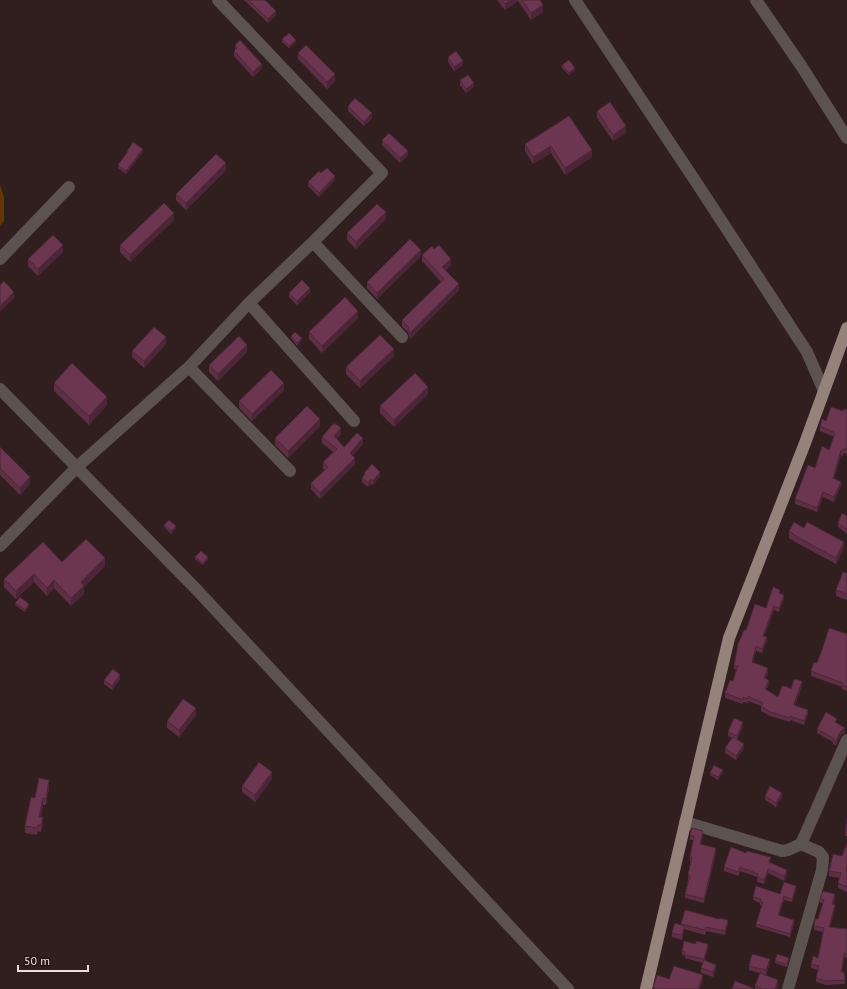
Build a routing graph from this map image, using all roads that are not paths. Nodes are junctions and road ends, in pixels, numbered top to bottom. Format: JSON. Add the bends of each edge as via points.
{"nodes":[{"id":1,"x":218,"y":0,"type":"edge"},
{"id":2,"x":575,"y":0,"type":"edge"},
{"id":3,"x":756,"y":0,"type":"edge"},
{"id":4,"x":847,"y":138,"type":"edge"},
{"id":5,"x":69,"y":187,"type":"dead end"},
{"id":6,"x":313,"y":242,"type":"junction"},
{"id":7,"x":0,"y":259,"type":"edge"},
{"id":8,"x":249,"y":303,"type":"junction"},
{"id":9,"x":847,"y":328,"type":"edge"},
{"id":10,"x":402,"y":337,"type":"dead end"},
{"id":11,"x":189,"y":367,"type":"junction"},
{"id":12,"x":0,"y":389,"type":"edge"},
{"id":13,"x":824,"y":391,"type":"junction"},
{"id":14,"x":354,"y":421,"type":"dead end"},
{"id":15,"x":77,"y":467,"type":"junction"},
{"id":16,"x":290,"y":471,"type":"dead end"},
{"id":17,"x":0,"y":546,"type":"edge"},
{"id":18,"x":847,"y":740,"type":"edge"},
{"id":19,"x":685,"y":822,"type":"junction"},
{"id":20,"x":801,"y":844,"type":"junction"},
{"id":21,"x":568,"y":989,"type":"edge"},
{"id":22,"x":646,"y":989,"type":"edge"},
{"id":23,"x":788,"y":989,"type":"edge"}],
"edges":[{"from":1,"to":6,"type":"street","via":[[382,173]]},
{"from":2,"to":13,"type":"street","via":[[807,352]]},
{"from":3,"to":4,"type":"street"},
{"from":5,"to":7,"type":"street"},
{"from":6,"to":8,"type":"street"},
{"from":6,"to":10,"type":"street"},
{"from":8,"to":11,"type":"street"},
{"from":8,"to":14,"type":"street"},
{"from":9,"to":13,"type":"main road"},
{"from":11,"to":15,"type":"street"},
{"from":11,"to":16,"type":"street"},
{"from":12,"to":15,"type":"street"},
{"from":13,"to":19,"type":"main road","via":[[729,638]]},
{"from":15,"to":17,"type":"street"},
{"from":15,"to":21,"type":"street","via":[[197,590]]},
{"from":18,"to":20,"type":"street"},
{"from":19,"to":20,"type":"street","via":[[782,851]]},
{"from":19,"to":22,"type":"main road"},
{"from":20,"to":23,"type":"street","via":[[819,852],[823,858],[822,870]]}]}
